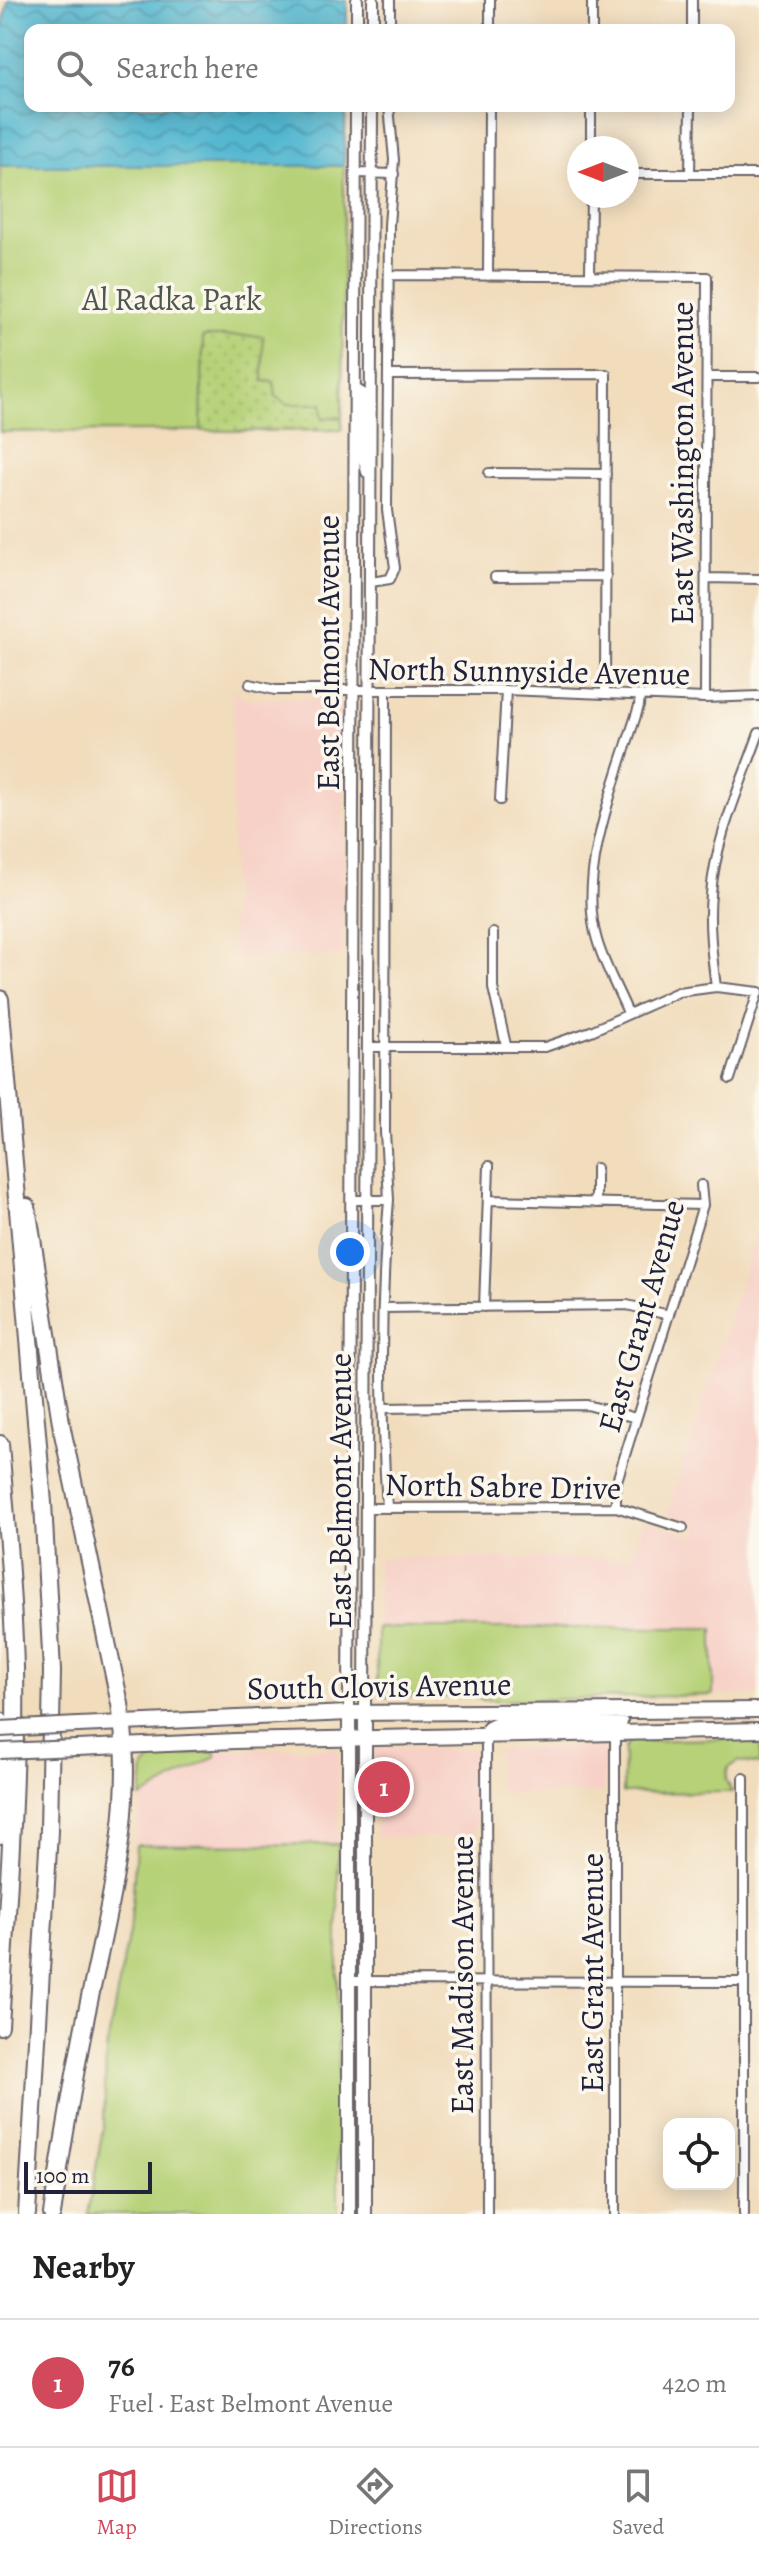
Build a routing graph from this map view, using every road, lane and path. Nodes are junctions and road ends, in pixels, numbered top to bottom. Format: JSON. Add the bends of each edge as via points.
{"nodes":[{"id":1,"x":357,"y":0,"type":"edge"},
{"id":2,"x":373,"y":0,"type":"edge"},
{"id":3,"x":390,"y":0,"type":"edge"},
{"id":4,"x":490,"y":0,"type":"edge"},
{"id":5,"x":592,"y":0,"type":"edge"},
{"id":6,"x":692,"y":0,"type":"edge"},
{"id":7,"x":357,"y":24,"type":"edge"},
{"id":8,"x":373,"y":24,"type":"edge"},
{"id":9,"x":390,"y":24,"type":"edge"},
{"id":10,"x":490,"y":24,"type":"edge"},
{"id":11,"x":592,"y":24,"type":"edge"},
{"id":12,"x":692,"y":24,"type":"edge"},
{"id":13,"x":356,"y":112,"type":"edge"},
{"id":14,"x":372,"y":112,"type":"edge"},
{"id":15,"x":389,"y":112,"type":"edge"},
{"id":16,"x":489,"y":112,"type":"edge"},
{"id":17,"x":591,"y":112,"type":"edge"},
{"id":18,"x":691,"y":112,"type":"edge"},
{"id":19,"x":591,"y":136,"type":"edge"},
{"id":20,"x":356,"y":173,"type":"junction"},
{"id":21,"x":372,"y":173,"type":"junction"},
{"id":22,"x":394,"y":174,"type":"junction"},
{"id":23,"x":639,"y":174,"type":"edge"},
{"id":24,"x":690,"y":174,"type":"junction"},
{"id":25,"x":759,"y":174,"type":"edge"},
{"id":26,"x":591,"y":208,"type":"edge"},
{"id":27,"x":389,"y":275,"type":"junction"},
{"id":28,"x":590,"y":275,"type":"junction"},
{"id":29,"x":488,"y":276,"type":"junction"},
{"id":30,"x":388,"y":375,"type":"junction"},
{"id":31,"x":707,"y":377,"type":"junction"},
{"id":32,"x":759,"y":377,"type":"edge"},
{"id":33,"x":355,"y":389,"type":"junction"},
{"id":34,"x":489,"y":473,"type":"dead end"},
{"id":35,"x":606,"y":474,"type":"junction"},
{"id":36,"x":371,"y":490,"type":"junction"},
{"id":37,"x":606,"y":576,"type":"junction"},
{"id":38,"x":495,"y":577,"type":"dead end"},
{"id":39,"x":706,"y":578,"type":"junction"},
{"id":40,"x":759,"y":579,"type":"edge"},
{"id":41,"x":371,"y":582,"type":"junction"},
{"id":42,"x":250,"y":684,"type":"dead end"},
{"id":43,"x":506,"y":690,"type":"junction"},
{"id":44,"x":353,"y":691,"type":"junction"},
{"id":45,"x":369,"y":691,"type":"junction"},
{"id":46,"x":386,"y":691,"type":"junction"},
{"id":47,"x":605,"y":694,"type":"junction"},
{"id":48,"x":640,"y":695,"type":"junction"},
{"id":49,"x":759,"y":696,"type":"edge"},
{"id":50,"x":705,"y":698,"type":"junction"},
{"id":51,"x":759,"y":733,"type":"edge"},
{"id":52,"x":500,"y":800,"type":"dead end"},
{"id":53,"x":493,"y":933,"type":"dead end"},
{"id":54,"x":716,"y":987,"type":"junction"},
{"id":55,"x":758,"y":992,"type":"edge"},
{"id":56,"x":0,"y":999,"type":"edge"},
{"id":57,"x":628,"y":1013,"type":"junction"},
{"id":58,"x":506,"y":1045,"type":"junction"},
{"id":59,"x":368,"y":1047,"type":"junction"},
{"id":60,"x":386,"y":1047,"type":"junction"},
{"id":61,"x":7,"y":1077,"type":"junction"},
{"id":62,"x":730,"y":1079,"type":"dead end"},
{"id":63,"x":489,"y":1166,"type":"dead end"},
{"id":64,"x":596,"y":1168,"type":"dead end"},
{"id":65,"x":701,"y":1185,"type":"dead end"},
{"id":66,"x":351,"y":1200,"type":"junction"},
{"id":67,"x":367,"y":1200,"type":"junction"},
{"id":68,"x":389,"y":1200,"type":"junction"},
{"id":69,"x":488,"y":1200,"type":"junction"},
{"id":70,"x":596,"y":1203,"type":"junction"},
{"id":71,"x":703,"y":1205,"type":"junction"},
{"id":72,"x":484,"y":1307,"type":"junction"},
{"id":73,"x":383,"y":1308,"type":"junction"},
{"id":74,"x":669,"y":1315,"type":"junction"},
{"id":75,"x":383,"y":1408,"type":"junction"},
{"id":76,"x":636,"y":1418,"type":"junction"},
{"id":77,"x":0,"y":1444,"type":"edge"},
{"id":78,"x":387,"y":1507,"type":"junction"},
{"id":79,"x":616,"y":1507,"type":"junction"},
{"id":80,"x":367,"y":1508,"type":"junction"},
{"id":81,"x":683,"y":1528,"type":"dead end"},
{"id":82,"x":759,"y":1710,"type":"edge"},
{"id":83,"x":663,"y":1712,"type":"junction"},
{"id":84,"x":349,"y":1713,"type":"junction"},
{"id":85,"x":365,"y":1713,"type":"junction"},
{"id":86,"x":592,"y":1713,"type":"junction"},
{"id":87,"x":0,"y":1721,"type":"edge"},
{"id":88,"x":123,"y":1722,"type":"junction"},
{"id":89,"x":0,"y":1729,"type":"edge"},
{"id":90,"x":759,"y":1730,"type":"edge"},
{"id":91,"x":615,"y":1732,"type":"junction"},
{"id":92,"x":543,"y":1734,"type":"junction"},
{"id":93,"x":486,"y":1736,"type":"junction"},
{"id":94,"x":365,"y":1738,"type":"junction"},
{"id":95,"x":349,"y":1739,"type":"junction"},
{"id":96,"x":125,"y":1746,"type":"junction"},
{"id":97,"x":0,"y":1751,"type":"edge"},
{"id":98,"x":744,"y":1778,"type":"dead end"},
{"id":99,"x":349,"y":1981,"type":"junction"},
{"id":100,"x":365,"y":1981,"type":"junction"},
{"id":101,"x":3,"y":1982,"type":"junction"},
{"id":102,"x":486,"y":1982,"type":"junction"},
{"id":103,"x":617,"y":1982,"type":"junction"},
{"id":104,"x":744,"y":1982,"type":"junction"},
{"id":105,"x":0,"y":2026,"type":"edge"},
{"id":106,"x":27,"y":2214,"type":"edge"},
{"id":107,"x":52,"y":2214,"type":"edge"},
{"id":108,"x":349,"y":2214,"type":"edge"},
{"id":109,"x":365,"y":2214,"type":"edge"},
{"id":110,"x":487,"y":2214,"type":"edge"},
{"id":111,"x":615,"y":2214,"type":"edge"},
{"id":112,"x":744,"y":2214,"type":"edge"}],
"edges":[{"from":1,"to":7,"type":"street"},
{"from":2,"to":8,"type":"street"},
{"from":3,"to":9,"type":"street"},
{"from":4,"to":10,"type":"street"},
{"from":5,"to":11,"type":"street"},
{"from":6,"to":12,"type":"street"},
{"from":13,"to":20,"type":"street","name":"East Belmont Avenue"},
{"from":14,"to":21,"type":"street","name":"East Belmont Avenue"},
{"from":15,"to":22,"type":"street","name":"East Belmont Avenue"},
{"from":16,"to":29,"type":"street"},
{"from":17,"to":19,"type":"street"},
{"from":18,"to":24,"type":"street"},
{"from":20,"to":21,"type":"street"},
{"from":20,"to":33,"type":"street","name":"East Belmont Avenue"},
{"from":21,"to":22,"type":"street"},
{"from":21,"to":36,"type":"street","name":"East Belmont Avenue"},
{"from":22,"to":27,"type":"street","name":"East Belmont Avenue"},
{"from":23,"to":24,"type":"street"},
{"from":24,"to":25,"type":"street"},
{"from":26,"to":28,"type":"street"},
{"from":27,"to":29,"type":"street"},
{"from":27,"to":30,"type":"street","name":"East Belmont Avenue"},
{"from":28,"to":29,"type":"street"},
{"from":28,"to":31,"type":"street","name":"East Washington Avenue","via":[[707,277]]},
{"from":30,"to":35,"type":"street","via":[[606,374]]},
{"from":30,"to":41,"type":"street","name":"East Belmont Avenue","via":[[387,510],[395,568],[390,579]]},
{"from":31,"to":32,"type":"street"},
{"from":31,"to":39,"type":"street","name":"East Washington Avenue"},
{"from":33,"to":36,"type":"street","via":[[363,394],[363,455]]},
{"from":33,"to":44,"type":"street","name":"East Belmont Avenue"},
{"from":34,"to":35,"type":"street"},
{"from":35,"to":37,"type":"street"},
{"from":36,"to":41,"type":"street","name":"East Belmont Avenue"},
{"from":37,"to":38,"type":"street"},
{"from":37,"to":47,"type":"street"},
{"from":39,"to":40,"type":"street"},
{"from":39,"to":50,"type":"street","name":"East Washington Avenue"},
{"from":41,"to":45,"type":"street","name":"East Belmont Avenue"},
{"from":42,"to":44,"type":"street","name":"North Sunnyside Avenue","via":[[275,690]]},
{"from":43,"to":46,"type":"street","name":"North Sunnyside Avenue"},
{"from":43,"to":47,"type":"street","name":"North Sunnyside Avenue"},
{"from":43,"to":52,"type":"street"},
{"from":44,"to":45,"type":"street","name":"North Sunnyside Avenue"},
{"from":44,"to":66,"type":"street","name":"East Belmont Avenue"},
{"from":45,"to":46,"type":"street","name":"North Sunnyside Avenue"},
{"from":45,"to":59,"type":"street","name":"East Belmont Avenue"},
{"from":46,"to":60,"type":"street","name":"East Belmont Avenue"},
{"from":47,"to":48,"type":"street","name":"North Sunnyside Avenue"},
{"from":48,"to":50,"type":"street","name":"North Sunnyside Avenue"},
{"from":48,"to":57,"type":"street","via":[[594,854],[591,904],[596,939]]},
{"from":49,"to":50,"type":"street","name":"North Sunnyside Avenue"},
{"from":51,"to":54,"type":"street","via":[[722,839],[711,890]]},
{"from":53,"to":58,"type":"street","via":[[493,988]]},
{"from":54,"to":55,"type":"street"},
{"from":54,"to":57,"type":"street","via":[[678,992]]},
{"from":55,"to":62,"type":"street"},
{"from":56,"to":61,"type":"highway"},
{"from":57,"to":58,"type":"street","via":[[557,1044]]},
{"from":58,"to":60,"type":"street"},
{"from":59,"to":60,"type":"street"},
{"from":59,"to":67,"type":"street","name":"East Belmont Avenue"},
{"from":60,"to":68,"type":"street","name":"East Belmont Avenue"},
{"from":61,"to":88,"type":"highway","via":[[62,1429]]},
{"from":61,"to":106,"type":"highway","via":[[52,1671],[49,1831]]},
{"from":63,"to":69,"type":"street"},
{"from":64,"to":70,"type":"street"},
{"from":65,"to":71,"type":"street","name":"East Grant Avenue"},
{"from":66,"to":67,"type":"street"},
{"from":66,"to":84,"type":"street","name":"East Belmont Avenue"},
{"from":67,"to":68,"type":"street"},
{"from":67,"to":80,"type":"street","name":"East Belmont Avenue"},
{"from":68,"to":73,"type":"street","name":"East Belmont Avenue"},
{"from":69,"to":70,"type":"street"},
{"from":69,"to":72,"type":"street"},
{"from":70,"to":71,"type":"street"},
{"from":71,"to":74,"type":"street","name":"East Grant Avenue"},
{"from":72,"to":73,"type":"street"},
{"from":72,"to":74,"type":"street","via":[[627,1305]]},
{"from":73,"to":75,"type":"street","name":"East Belmont Avenue"},
{"from":74,"to":76,"type":"street","name":"East Grant Avenue"},
{"from":75,"to":76,"type":"street","via":[[587,1405]]},
{"from":75,"to":78,"type":"street","name":"East Belmont Avenue"},
{"from":76,"to":79,"type":"street","name":"East Grant Avenue","via":[[616,1484]]},
{"from":77,"to":101,"type":"highway","via":[[15,1707]]},
{"from":78,"to":79,"type":"street","name":"North Sabre Drive"},
{"from":78,"to":80,"type":"street","name":"North Sabre Drive"},
{"from":79,"to":81,"type":"street","name":"North Sabre Drive"},
{"from":80,"to":85,"type":"street","name":"East Belmont Avenue"},
{"from":82,"to":83,"type":"main road","name":"South Clovis Avenue"},
{"from":83,"to":86,"type":"main road","name":"South Clovis Avenue"},
{"from":83,"to":92,"type":"main road","via":[[653,1722],[584,1723]]},
{"from":84,"to":85,"type":"main road","name":"South Clovis Avenue"},
{"from":84,"to":88,"type":"main road","name":"South Clovis Avenue"},
{"from":84,"to":95,"type":"main road","name":"East Belmont Avenue"},
{"from":85,"to":86,"type":"main road","name":"South Clovis Avenue"},
{"from":85,"to":94,"type":"main road","name":"East Belmont Avenue"},
{"from":86,"to":93,"type":"main road","via":[[553,1724],[498,1724]]},
{"from":87,"to":101,"type":"highway"},
{"from":88,"to":89,"type":"main road","name":"South Clovis Avenue","bridge":true},
{"from":88,"to":96,"type":"highway"},
{"from":90,"to":91,"type":"main road","name":"South Clovis Avenue"},
{"from":91,"to":92,"type":"main road","name":"South Clovis Avenue"},
{"from":91,"to":103,"type":"street","name":"East Grant Avenue"},
{"from":92,"to":93,"type":"main road","name":"South Clovis Avenue"},
{"from":93,"to":94,"type":"main road","name":"South Clovis Avenue"},
{"from":93,"to":102,"type":"street","name":"East Madison Avenue"},
{"from":94,"to":95,"type":"main road","name":"South Clovis Avenue"},
{"from":94,"to":100,"type":"main road","name":"East Belmont Avenue"},
{"from":95,"to":96,"type":"main road","name":"South Clovis Avenue"},
{"from":95,"to":99,"type":"main road","name":"East Belmont Avenue"},
{"from":96,"to":97,"type":"main road","name":"South Clovis Avenue","bridge":true},
{"from":96,"to":107,"type":"highway","via":[[109,1914]]},
{"from":98,"to":104,"type":"street"},
{"from":99,"to":100,"type":"street"},
{"from":99,"to":108,"type":"main road","name":"East Belmont Avenue"},
{"from":100,"to":102,"type":"street"},
{"from":100,"to":109,"type":"main road","name":"East Belmont Avenue"},
{"from":101,"to":105,"type":"highway"},
{"from":102,"to":103,"type":"street"},
{"from":102,"to":110,"type":"street","name":"East Madison Avenue"},
{"from":103,"to":104,"type":"street"},
{"from":103,"to":111,"type":"street","name":"East Grant Avenue"},
{"from":104,"to":112,"type":"street"}]}
